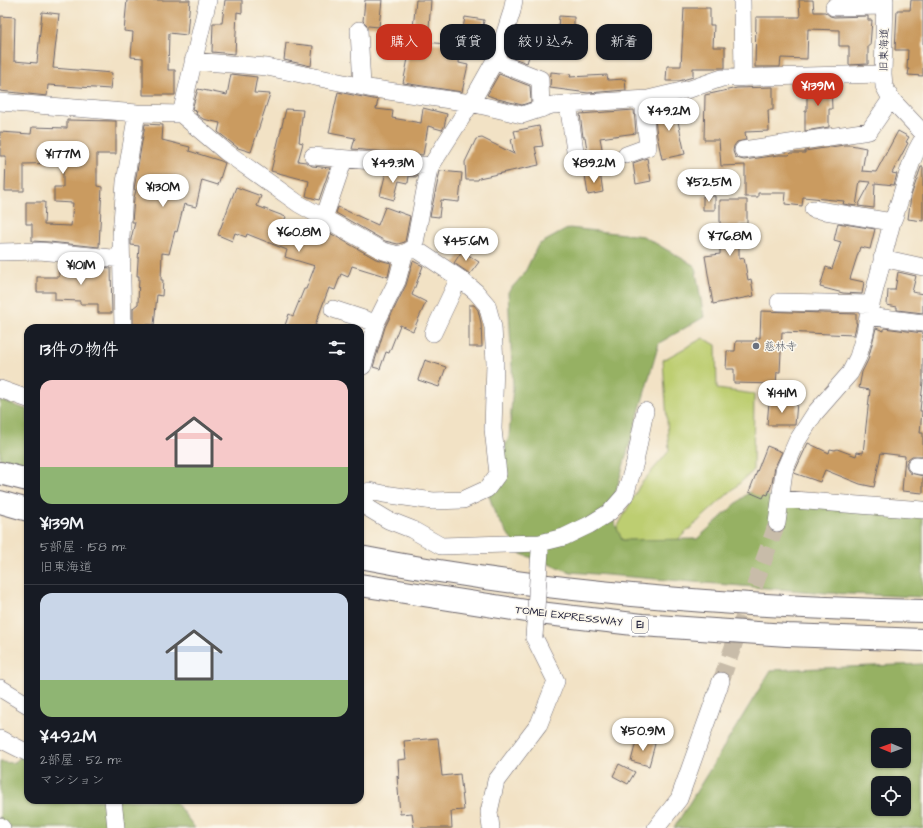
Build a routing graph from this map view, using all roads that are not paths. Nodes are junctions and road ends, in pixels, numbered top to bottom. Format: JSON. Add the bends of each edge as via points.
{"nodes":[{"id":1,"x":208,"y":0,"type":"edge"},
{"id":2,"x":514,"y":0,"type":"edge"},
{"id":3,"x":742,"y":0,"type":"edge"},
{"id":4,"x":885,"y":3,"type":"edge"},
{"id":5,"x":834,"y":7,"type":"dead end"},
{"id":6,"x":359,"y":30,"type":"dead end"},
{"id":7,"x":193,"y":61,"type":"junction"},
{"id":8,"x":494,"y":61,"type":"junction"},
{"id":9,"x":883,"y":74,"type":"junction"},
{"id":10,"x":743,"y":78,"type":"junction"},
{"id":11,"x":362,"y":86,"type":"junction"},
{"id":12,"x":891,"y":99,"type":"junction"},
{"id":13,"x":643,"y":100,"type":"junction"},
{"id":14,"x":0,"y":102,"type":"edge"},
{"id":15,"x":471,"y":103,"type":"junction"},
{"id":16,"x":568,"y":104,"type":"junction"},
{"id":17,"x":541,"y":109,"type":"junction"},
{"id":18,"x":137,"y":113,"type":"junction"},
{"id":19,"x":181,"y":114,"type":"junction"},
{"id":20,"x":923,"y":133,"type":"edge"},
{"id":21,"x":923,"y":139,"type":"edge"},
{"id":22,"x":743,"y":150,"type":"dead end"},
{"id":23,"x":626,"y":155,"type":"dead end"},
{"id":24,"x":313,"y":156,"type":"dead end"},
{"id":25,"x":344,"y":159,"type":"junction"},
{"id":26,"x":577,"y":164,"type":"dead end"},
{"id":27,"x":431,"y":166,"type":"junction"},
{"id":28,"x":814,"y":209,"type":"dead end"},
{"id":29,"x":324,"y":218,"type":"junction"},
{"id":30,"x":892,"y":222,"type":"junction"},
{"id":31,"x":409,"y":251,"type":"junction"},
{"id":32,"x":0,"y":252,"type":"edge"},
{"id":33,"x":882,"y":258,"type":"junction"},
{"id":34,"x":122,"y":259,"type":"junction"},
{"id":35,"x":923,"y":267,"type":"edge"},
{"id":36,"x":459,"y":278,"type":"junction"},
{"id":37,"x":779,"y":302,"type":"dead end"},
{"id":38,"x":333,"y":309,"type":"dead end"},
{"id":39,"x":869,"y":310,"type":"junction"},
{"id":40,"x":376,"y":323,"type":"junction"},
{"id":41,"x":923,"y":323,"type":"edge"},
{"id":42,"x":123,"y":324,"type":"edge"},
{"id":43,"x":433,"y":333,"type":"dead end"},
{"id":44,"x":364,"y":363,"type":"edge"},
{"id":45,"x":0,"y":389,"type":"edge"},
{"id":46,"x":24,"y":398,"type":"edge"},
{"id":47,"x":645,"y":411,"type":"dead end"},
{"id":48,"x":0,"y":473,"type":"edge"},
{"id":49,"x":24,"y":479,"type":"edge"},
{"id":50,"x":364,"y":493,"type":"edge"},
{"id":51,"x":781,"y":499,"type":"junction"},
{"id":52,"x":0,"y":502,"type":"edge"},
{"id":53,"x":364,"y":503,"type":"edge"},
{"id":54,"x":24,"y":509,"type":"edge"},
{"id":55,"x":923,"y":510,"type":"edge"},
{"id":56,"x":777,"y":523,"type":"tunnel mouth"},
{"id":57,"x":540,"y":547,"type":"junction"},
{"id":58,"x":364,"y":558,"type":"edge"},
{"id":59,"x":364,"y":586,"type":"edge"},
{"id":60,"x":923,"y":611,"type":"edge"},
{"id":61,"x":923,"y":640,"type":"edge"},
{"id":62,"x":721,"y":681,"type":"tunnel mouth"},
{"id":63,"x":0,"y":688,"type":"edge"},
{"id":64,"x":24,"y":703,"type":"edge"},
{"id":65,"x":0,"y":739,"type":"edge"},
{"id":66,"x":24,"y":751,"type":"edge"},
{"id":67,"x":113,"y":804,"type":"edge"},
{"id":68,"x":116,"y":828,"type":"edge"},
{"id":69,"x":490,"y":828,"type":"edge"},
{"id":70,"x":656,"y":828,"type":"edge"}],
"edges":[{"from":1,"to":7,"type":"street"},
{"from":2,"to":8,"type":"street"},
{"from":3,"to":10,"type":"street"},
{"from":4,"to":5,"type":"street"},
{"from":4,"to":9,"type":"street","name":"旧東海道"},
{"from":6,"to":11,"type":"street"},
{"from":7,"to":11,"type":"street","via":[[267,67]]},
{"from":7,"to":19,"type":"street"},
{"from":8,"to":15,"type":"street"},
{"from":8,"to":17,"type":"street","via":[[540,79]]},
{"from":9,"to":10,"type":"street"},
{"from":9,"to":12,"type":"street","name":"旧東海道","via":[[884,86]]},
{"from":10,"to":13,"type":"street","via":[[722,78],[690,89]]},
{"from":11,"to":15,"type":"street"},
{"from":12,"to":20,"type":"street","name":"旧東海道"},
{"from":12,"to":22,"type":"street","via":[[869,131]]},
{"from":13,"to":16,"type":"street"},
{"from":13,"to":23,"type":"street","via":[[648,148]]},
{"from":14,"to":18,"type":"street"},
{"from":15,"to":17,"type":"street","via":[[522,115]]},
{"from":15,"to":27,"type":"street"},
{"from":16,"to":17,"type":"street"},
{"from":16,"to":26,"type":"street"},
{"from":18,"to":19,"type":"street"},
{"from":18,"to":34,"type":"street","via":[[125,182]]},
{"from":19,"to":29,"type":"street","via":[[226,152],[299,204]]},
{"from":21,"to":30,"type":"street","via":[[916,149]]},
{"from":24,"to":25,"type":"street"},
{"from":25,"to":27,"type":"street"},
{"from":25,"to":29,"type":"street"},
{"from":27,"to":31,"type":"street"},
{"from":28,"to":30,"type":"street"},
{"from":29,"to":31,"type":"street","via":[[381,250],[394,254]]},
{"from":30,"to":33,"type":"street"},
{"from":31,"to":36,"type":"street"},
{"from":31,"to":40,"type":"street"},
{"from":32,"to":34,"type":"street","via":[[40,251]]},
{"from":33,"to":35,"type":"street"},
{"from":33,"to":39,"type":"street"},
{"from":34,"to":42,"type":"street"},
{"from":36,"to":43,"type":"street"},
{"from":36,"to":50,"type":"street","via":[[487,305],[493,327],[493,429],[498,474],[487,489],[463,500],[433,501],[370,491]]},
{"from":37,"to":39,"type":"street"},
{"from":38,"to":40,"type":"street"},
{"from":39,"to":41,"type":"street"},
{"from":39,"to":51,"type":"street","via":[[865,334],[850,373],[815,413],[797,441],[784,471]]},
{"from":40,"to":44,"type":"street"},
{"from":45,"to":46,"type":"street"},
{"from":47,"to":57,"type":"street","via":[[626,495],[610,512]]},
{"from":48,"to":49,"type":"highway"},
{"from":51,"to":55,"type":"street"},
{"from":51,"to":56,"type":"street"},
{"from":52,"to":54,"type":"highway"},
{"from":53,"to":57,"type":"street","via":[[388,520],[411,529],[441,546]]},
{"from":57,"to":69,"type":"street","bridge":true,"via":[[534,636],[556,681],[539,724],[496,781],[489,812]]},
{"from":58,"to":60,"type":"highway","via":[[586,590],[734,603]]},
{"from":59,"to":61,"type":"highway","name":"TOMEI EXPRESSWAY","number":"E1","via":[[539,613],[642,625],[802,636]]},
{"from":62,"to":70,"type":"street","via":[[679,799]]},
{"from":63,"to":64,"type":"street"},
{"from":65,"to":66,"type":"street"},
{"from":67,"to":68,"type":"street"}]}
